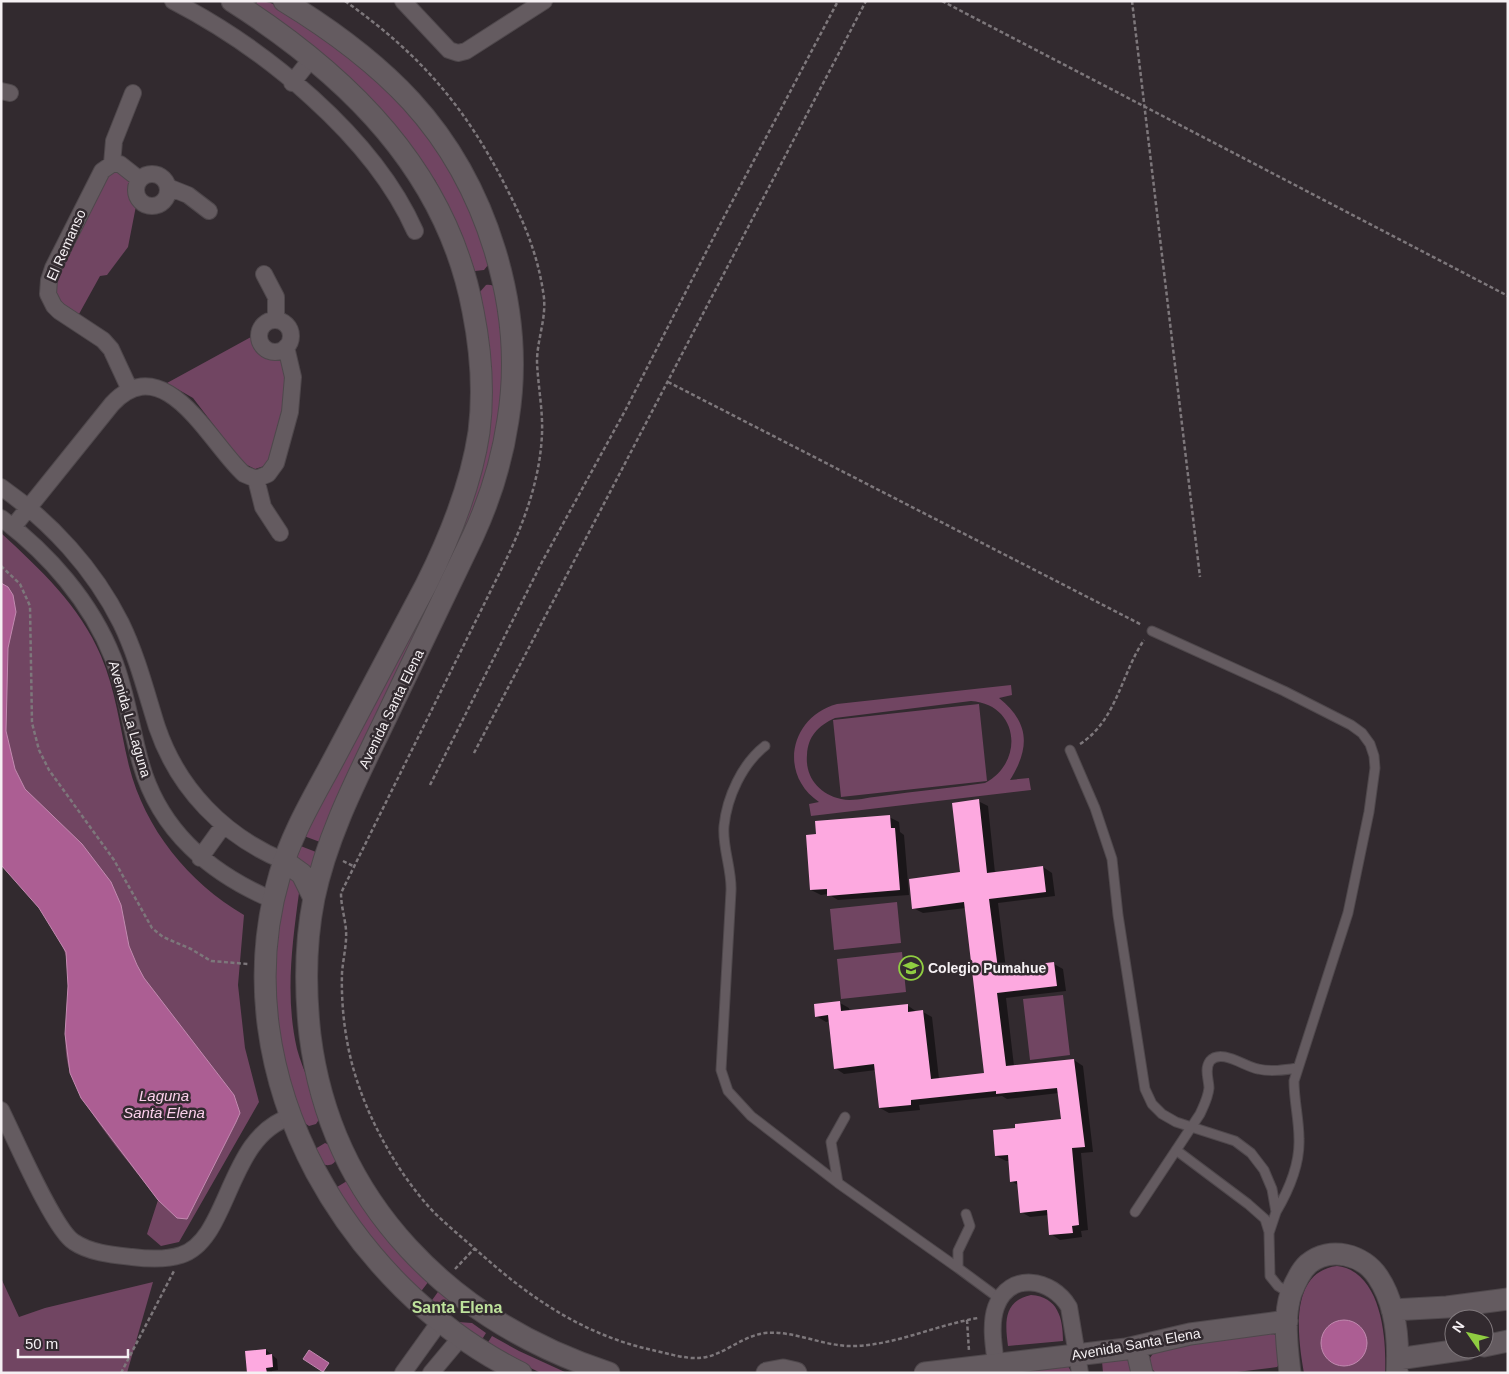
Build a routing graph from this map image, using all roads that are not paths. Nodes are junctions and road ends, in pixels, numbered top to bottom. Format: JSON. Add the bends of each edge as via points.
{"nodes":[{"id":1,"x":173,"y":1,"type":"edge"},
{"id":2,"x":232,"y":1,"type":"edge"},
{"id":3,"x":284,"y":1,"type":"edge"},
{"id":4,"x":403,"y":1,"type":"edge"},
{"id":5,"x":544,"y":1,"type":"edge"},
{"id":6,"x":311,"y":59,"type":"junction"},
{"id":7,"x":292,"y":82,"type":"junction"},
{"id":8,"x":133,"y":93,"type":"dead end"},
{"id":9,"x":112,"y":164,"type":"junction"},
{"id":10,"x":139,"y":179,"type":"junction"},
{"id":11,"x":168,"y":188,"type":"junction"},
{"id":12,"x":209,"y":211,"type":"dead end"},
{"id":13,"x":415,"y":231,"type":"dead end"},
{"id":14,"x":264,"y":274,"type":"dead end"},
{"id":15,"x":501,"y":275,"type":"junction"},
{"id":16,"x":468,"y":285,"type":"junction"},
{"id":17,"x":276,"y":320,"type":"junction"},
{"id":18,"x":286,"y":348,"type":"junction"},
{"id":19,"x":130,"y":390,"type":"junction"},
{"id":20,"x":256,"y":479,"type":"junction"},
{"id":21,"x":1,"y":487,"type":"edge"},
{"id":22,"x":29,"y":508,"type":"junction"},
{"id":23,"x":7,"y":522,"type":"edge"},
{"id":24,"x":280,"y":533,"type":"dead end"},
{"id":25,"x":1152,"y":630,"type":"road end"},
{"id":26,"x":765,"y":746,"type":"dead end"},
{"id":27,"x":1070,"y":750,"type":"road end"},
{"id":28,"x":224,"y":826,"type":"junction"},
{"id":29,"x":200,"y":858,"type":"junction"},
{"id":30,"x":284,"y":861,"type":"junction"},
{"id":31,"x":314,"y":898,"type":"junction"},
{"id":32,"x":273,"y":900,"type":"junction"},
{"id":33,"x":1297,"y":1068,"type":"junction"},
{"id":34,"x":1,"y":1110,"type":"edge"},
{"id":35,"x":291,"y":1117,"type":"junction"},
{"id":36,"x":845,"y":1117,"type":"dead end"},
{"id":37,"x":1191,"y":1126,"type":"junction"},
{"id":38,"x":334,"y":1134,"type":"junction"},
{"id":39,"x":302,"y":1142,"type":"junction"},
{"id":40,"x":1176,"y":1150,"type":"junction"},
{"id":41,"x":347,"y":1163,"type":"junction"},
{"id":42,"x":318,"y":1176,"type":"junction"},
{"id":43,"x":838,"y":1183,"type":"junction"},
{"id":44,"x":1135,"y":1212,"type":"dead end"},
{"id":45,"x":1276,"y":1212,"type":"junction"},
{"id":46,"x":966,"y":1214,"type":"dead end"},
{"id":47,"x":1269,"y":1232,"type":"junction"},
{"id":48,"x":958,"y":1268,"type":"junction"},
{"id":49,"x":1291,"y":1294,"type":"junction"},
{"id":50,"x":1000,"y":1299,"type":"junction"},
{"id":51,"x":1508,"y":1299,"type":"edge"},
{"id":52,"x":1392,"y":1310,"type":"junction"},
{"id":53,"x":487,"y":1314,"type":"junction"},
{"id":54,"x":441,"y":1320,"type":"junction"},
{"id":55,"x":1287,"y":1321,"type":"junction"},
{"id":56,"x":462,"y":1336,"type":"junction"},
{"id":57,"x":1508,"y":1341,"type":"edge"},
{"id":58,"x":1494,"y":1344,"type":"edge"},
{"id":59,"x":1136,"y":1347,"type":"junction"},
{"id":60,"x":1444,"y":1355,"type":"edge"},
{"id":61,"x":1079,"y":1364,"type":"edge"},
{"id":62,"x":1398,"y":1366,"type":"edge"},
{"id":63,"x":997,"y":1369,"type":"edge"},
{"id":64,"x":403,"y":1373,"type":"edge"},
{"id":65,"x":431,"y":1373,"type":"edge"},
{"id":66,"x":522,"y":1373,"type":"edge"},
{"id":67,"x":609,"y":1373,"type":"edge"},
{"id":68,"x":766,"y":1373,"type":"edge"},
{"id":69,"x":796,"y":1373,"type":"edge"},
{"id":70,"x":926,"y":1373,"type":"edge"},
{"id":71,"x":1142,"y":1373,"type":"edge"},
{"id":72,"x":1290,"y":1373,"type":"edge"}],
"edges":[{"from":1,"to":7,"type":"street","via":[[222,30]]},
{"from":2,"to":6,"type":"street","name":"Avenida Santa Elena"},
{"from":3,"to":15,"type":"street","name":"Avenida Santa Elena","via":[[338,37],[379,70],[425,118],[473,192]]},
{"from":4,"to":5,"type":"street","via":[[449,50],[458,53]]},
{"from":6,"to":7,"type":"street"},
{"from":6,"to":16,"type":"street","name":"Avenida Santa Elena","via":[[366,108],[408,157],[444,218]]},
{"from":7,"to":13,"type":"street","via":[[340,124],[370,157],[395,190]]},
{"from":8,"to":9,"type":"street","via":[[114,141]]},
{"from":9,"to":10,"type":"street","via":[[124,165]]},
{"from":9,"to":19,"type":"street","name":"El Remanso","via":[[99,176],[70,234],[49,280],[48,294],[59,311],[111,348]]},
{"from":10,"to":11,"type":"street","via":[[148,173],[159,175],[167,182]]},
{"from":10,"to":11,"type":"street","via":[[136,193],[145,204],[159,204],[166,197]]},
{"from":11,"to":12,"type":"street","via":[[188,195]]},
{"from":14,"to":17,"type":"street","via":[[276,297]]},
{"from":15,"to":16,"type":"street","via":[[486,273]]},
{"from":15,"to":31,"type":"street","name":"Avenida Santa Elena","via":[[512,368],[509,419],[496,475],[473,536],[346,802]]},
{"from":16,"to":30,"type":"street","name":"Avenida Santa Elena","via":[[479,343],[481,385],[478,433],[462,500],[428,580],[299,824]]},
{"from":17,"to":18,"type":"street","via":[[285,323],[290,330],[291,339]]},
{"from":17,"to":18,"type":"street","via":[[266,322],[259,329],[260,344],[272,352]]},
{"from":18,"to":20,"type":"street","via":[[294,388],[288,419],[276,463],[268,474]]},
{"from":19,"to":20,"type":"street","via":[[157,389],[179,400],[240,471]]},
{"from":19,"to":22,"type":"street","via":[[112,404]]},
{"from":20,"to":24,"type":"street","via":[[263,507]]},
{"from":21,"to":22,"type":"street","name":"Avenida La Laguna"},
{"from":22,"to":23,"type":"street"},
{"from":22,"to":28,"type":"street","name":"Avenida La Laguna","via":[[63,540],[101,589],[131,648],[171,759],[198,800]]},
{"from":23,"to":29,"type":"street","name":"Avenida La Laguna","via":[[62,575],[96,624],[120,675],[149,788],[171,825]]},
{"from":25,"to":33,"type":"lane","via":[[1351,725],[1362,733],[1374,756],[1369,812],[1348,912]]},
{"from":26,"to":43,"type":"lane","via":[[751,757],[742,772],[724,826],[731,888],[721,1070],[728,1091],[751,1116]]},
{"from":27,"to":37,"type":"lane","via":[[1112,859],[1145,1089],[1152,1104],[1162,1114]]},
{"from":28,"to":29,"type":"street"},
{"from":28,"to":30,"type":"street","name":"Avenida La Laguna","via":[[248,843]]},
{"from":29,"to":32,"type":"street","name":"Avenida La Laguna","via":[[232,881]]},
{"from":30,"to":31,"type":"street","via":[[302,874]]},
{"from":30,"to":32,"type":"street","name":"Avenida Santa Elena"},
{"from":31,"to":38,"type":"street","name":"Avenida Santa Elena","via":[[308,948],[309,1022],[316,1069]]},
{"from":32,"to":35,"type":"street","name":"Avenida Santa Elena","via":[[265,955],[266,1008],[276,1068]]},
{"from":33,"to":37,"type":"lane","via":[[1258,1069],[1242,1065],[1230,1057],[1217,1057],[1210,1061],[1207,1071],[1207,1099]]},
{"from":33,"to":45,"type":"lane","via":[[1294,1098],[1298,1158],[1285,1197]]},
{"from":34,"to":35,"type":"street","via":[[56,1220],[69,1239],[81,1246],[121,1256],[153,1258],[183,1255],[196,1246],[206,1234],[255,1141],[267,1128]]},
{"from":35,"to":39,"type":"street","name":"Avenida Santa Elena"},
{"from":36,"to":43,"type":"lane","via":[[831,1142]]},
{"from":37,"to":40,"type":"lane"},
{"from":37,"to":45,"type":"lane","via":[[1236,1142],[1251,1153],[1264,1170]]},
{"from":38,"to":39,"type":"street","via":[[319,1133]]},
{"from":38,"to":41,"type":"street","name":"Avenida Santa Elena"},
{"from":39,"to":42,"type":"street","name":"Avenida Santa Elena"},
{"from":40,"to":44,"type":"lane"},
{"from":40,"to":47,"type":"lane","via":[[1248,1204],[1265,1219]]},
{"from":41,"to":42,"type":"street","via":[[335,1174]]},
{"from":41,"to":53,"type":"street","name":"Avenida Santa Elena","via":[[373,1204],[414,1255],[442,1281]]},
{"from":42,"to":54,"type":"street","name":"Avenida Santa Elena","via":[[365,1247],[398,1283]]},
{"from":43,"to":48,"type":"lane"},
{"from":45,"to":47,"type":"lane"},
{"from":46,"to":48,"type":"lane","via":[[970,1226],[958,1250]]},
{"from":47,"to":49,"type":"lane","via":[[1270,1276]]},
{"from":48,"to":50,"type":"lane"},
{"from":49,"to":52,"type":"street","via":[[1301,1273],[1312,1261],[1330,1255],[1345,1255],[1361,1260],[1375,1272]]},
{"from":49,"to":55,"type":"street"},
{"from":50,"to":61,"type":"street","via":[[1012,1288],[1026,1283],[1042,1284],[1058,1292],[1072,1315]]},
{"from":50,"to":63,"type":"street","via":[[994,1315]]},
{"from":51,"to":52,"type":"street"},
{"from":52,"to":62,"type":"street"},
{"from":53,"to":54,"type":"street","via":[[459,1311]]},
{"from":53,"to":67,"type":"street","name":"Avenida Santa Elena","via":[[545,1348]]},
{"from":54,"to":56,"type":"street","name":"Avenida Santa Elena"},
{"from":54,"to":64,"type":"street"},
{"from":55,"to":59,"type":"street","name":"Avenida Santa Elena","via":[[1190,1334]]},
{"from":55,"to":72,"type":"street"},
{"from":56,"to":65,"type":"street"},
{"from":56,"to":66,"type":"street","name":"Avenida Santa Elena"},
{"from":57,"to":58,"type":"street"},
{"from":59,"to":61,"type":"street","name":"Avenida Santa Elena"},
{"from":59,"to":71,"type":"street"},
{"from":60,"to":62,"type":"street"},
{"from":61,"to":63,"type":"street","name":"Avenida Santa Elena"},
{"from":63,"to":70,"type":"street","name":"Avenida Santa Elena"},
{"from":68,"to":69,"type":"street","via":[[784,1370]]}]}
